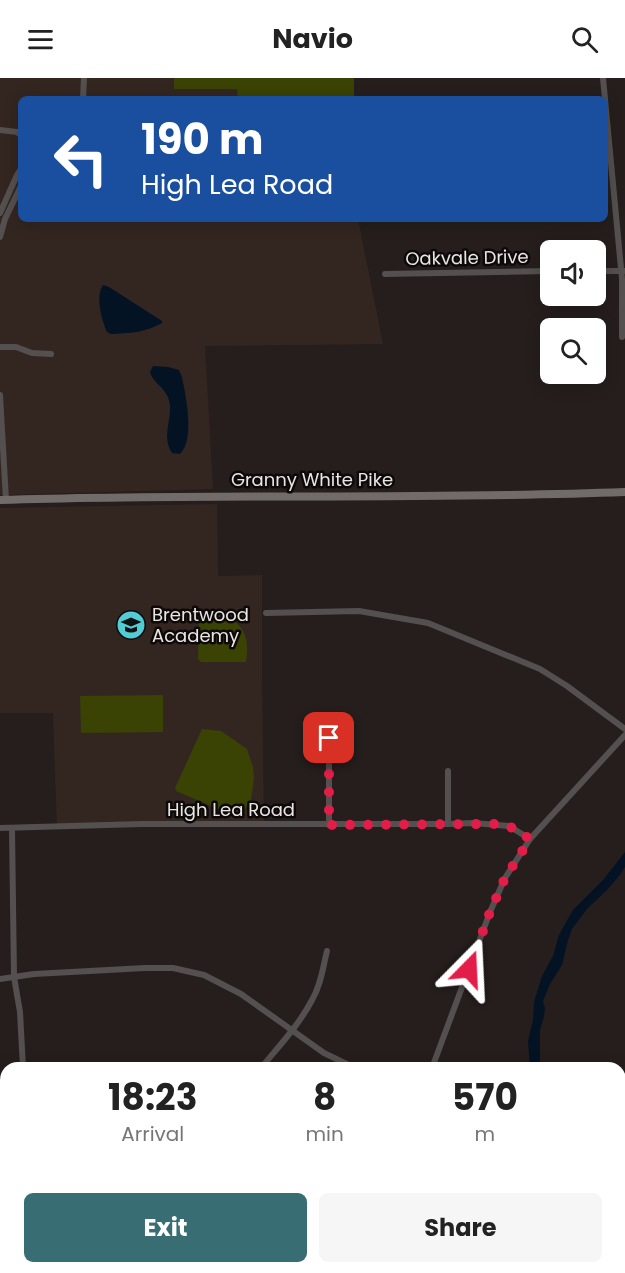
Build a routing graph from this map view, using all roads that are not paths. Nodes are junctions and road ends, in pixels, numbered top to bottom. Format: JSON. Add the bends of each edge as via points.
{"nodes":[{"id":1,"x":84,"y":78,"type":"edge"},
{"id":2,"x":603,"y":78,"type":"edge"},
{"id":3,"x":83,"y":96,"type":"edge"},
{"id":4,"x":604,"y":96,"type":"edge"},
{"id":5,"x":0,"y":130,"type":"edge"},
{"id":6,"x":18,"y":133,"type":"edge"},
{"id":7,"x":608,"y":138,"type":"edge"},
{"id":8,"x":18,"y":173,"type":"edge"},
{"id":9,"x":18,"y":192,"type":"edge"},
{"id":10,"x":0,"y":213,"type":"edge"},
{"id":11,"x":0,"y":237,"type":"edge"},
{"id":12,"x":540,"y":271,"type":"edge"},
{"id":13,"x":606,"y":271,"type":"edge"},
{"id":14,"x":623,"y":271,"type":"edge"},
{"id":15,"x":384,"y":274,"type":"dead end"},
{"id":16,"x":622,"y":337,"type":"dead end"},
{"id":17,"x":0,"y":347,"type":"edge"},
{"id":18,"x":51,"y":354,"type":"dead end"},
{"id":19,"x":0,"y":395,"type":"edge"},
{"id":20,"x":625,"y":492,"type":"edge"},
{"id":21,"x":3,"y":500,"type":"edge"},
{"id":22,"x":266,"y":613,"type":"dead end"},
{"id":23,"x":625,"y":729,"type":"edge"},
{"id":24,"x":625,"y":735,"type":"edge"},
{"id":25,"x":329,"y":738,"type":"dead end"},
{"id":26,"x":448,"y":771,"type":"dead end"},
{"id":27,"x":448,"y":824,"type":"junction"},
{"id":28,"x":329,"y":825,"type":"junction"},
{"id":29,"x":0,"y":828,"type":"edge"},
{"id":30,"x":12,"y":828,"type":"junction"},
{"id":31,"x":530,"y":839,"type":"junction"},
{"id":32,"x":327,"y":951,"type":"dead end"},
{"id":33,"x":14,"y":976,"type":"junction"},
{"id":34,"x":0,"y":980,"type":"edge"},
{"id":35,"x":292,"y":1030,"type":"junction"},
{"id":36,"x":23,"y":1062,"type":"edge"},
{"id":37,"x":266,"y":1062,"type":"edge"},
{"id":38,"x":343,"y":1062,"type":"edge"},
{"id":39,"x":434,"y":1062,"type":"edge"}],
"edges":[{"from":1,"to":3,"type":"street"},
{"from":2,"to":4,"type":"street"},
{"from":5,"to":6,"type":"street"},
{"from":7,"to":14,"type":"street"},
{"from":8,"to":10,"type":"street"},
{"from":9,"to":11,"type":"street"},
{"from":12,"to":15,"type":"street","name":"Oakvale Drive"},
{"from":13,"to":14,"type":"street"},
{"from":14,"to":16,"type":"street"},
{"from":17,"to":18,"type":"street"},
{"from":19,"to":21,"type":"street"},
{"from":20,"to":21,"type":"main road","name":"Granny White Pike"},
{"from":22,"to":23,"type":"street","via":[[358,611],[428,623],[540,669]]},
{"from":24,"to":31,"type":"street"},
{"from":25,"to":28,"type":"street"},
{"from":26,"to":27,"type":"street"},
{"from":27,"to":28,"type":"street","name":"High Lea Road"},
{"from":27,"to":31,"type":"street","name":"High Lea Road","via":[[509,826]]},
{"from":28,"to":30,"type":"street","name":"High Lea Road"},
{"from":29,"to":30,"type":"street","name":"High Lea Road"},
{"from":30,"to":33,"type":"street"},
{"from":31,"to":39,"type":"street","via":[[505,878],[490,912]]},
{"from":32,"to":35,"type":"street","via":[[312,1001]]},
{"from":33,"to":34,"type":"street"},
{"from":33,"to":35,"type":"street","via":[[173,968],[222,984]]},
{"from":33,"to":36,"type":"street"},
{"from":35,"to":37,"type":"street"},
{"from":35,"to":38,"type":"street"}]}
